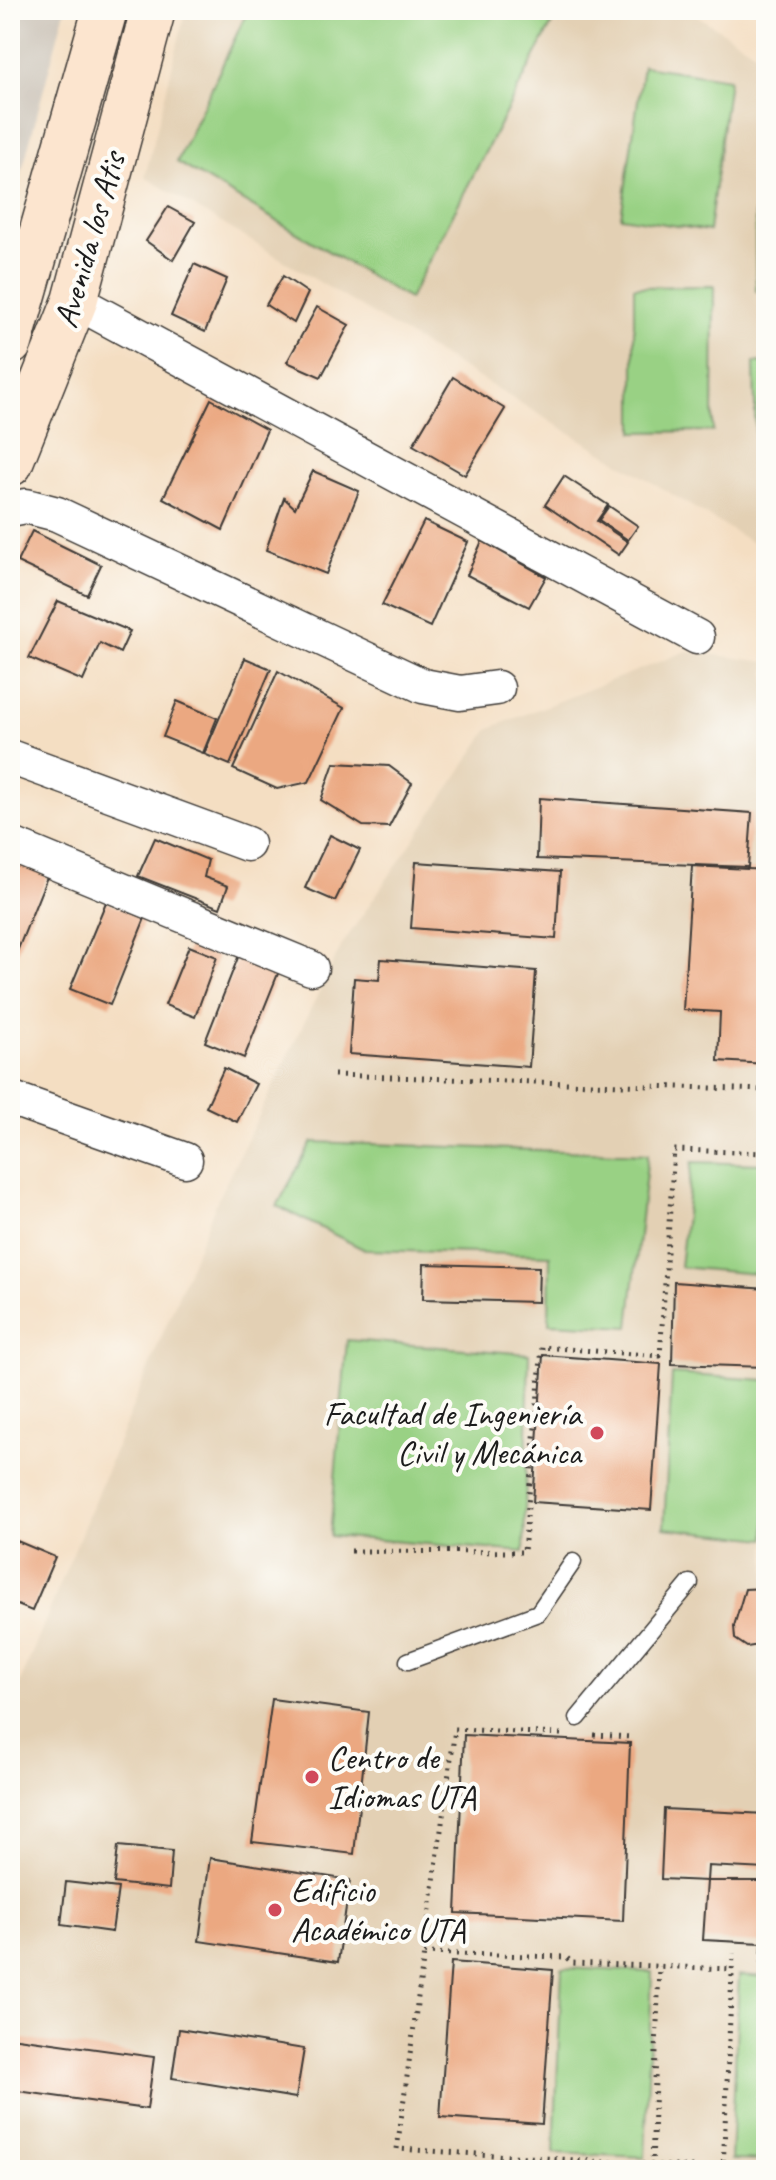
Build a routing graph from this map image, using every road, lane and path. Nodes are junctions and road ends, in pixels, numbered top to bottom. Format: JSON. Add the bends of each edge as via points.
{"nodes":[{"id":1,"x":105,"y":10,"type":"edge"},
{"id":2,"x":153,"y":10,"type":"edge"},
{"id":3,"x":75,"y":301,"type":"junction"},
{"id":4,"x":10,"y":343,"type":"edge"},
{"id":5,"x":10,"y":464,"type":"edge"},
{"id":6,"x":10,"y":509,"type":"edge"},
{"id":7,"x":697,"y":637,"type":"dead end"},
{"id":8,"x":497,"y":688,"type":"dead end"},
{"id":9,"x":10,"y":757,"type":"edge"},
{"id":10,"x":10,"y":844,"type":"edge"},
{"id":11,"x":247,"y":844,"type":"dead end"},
{"id":12,"x":311,"y":968,"type":"dead end"},
{"id":13,"x":334,"y":1075,"type":"dead end"},
{"id":14,"x":766,"y":1090,"type":"edge"},
{"id":15,"x":10,"y":1098,"type":"edge"},
{"id":16,"x":766,"y":1153,"type":"edge"},
{"id":17,"x":185,"y":1160,"type":"dead end"},
{"id":18,"x":351,"y":1551,"type":"dead end"},
{"id":19,"x":573,"y":1562,"type":"dead end"},
{"id":20,"x":690,"y":1583,"type":"dead end"},
{"id":21,"x":408,"y":1661,"type":"dead end"},
{"id":22,"x":576,"y":1726,"type":"joint"},
{"id":23,"x":589,"y":1735,"type":"dead end"},
{"id":24,"x":633,"y":1737,"type":"dead end"},
{"id":25,"x":424,"y":1953,"type":"junction"},
{"id":26,"x":733,"y":1953,"type":"dead end"},
{"id":27,"x":659,"y":1966,"type":"junction"},
{"id":28,"x":732,"y":1969,"type":"junction"},
{"id":29,"x":652,"y":2166,"type":"junction"},
{"id":30,"x":723,"y":2169,"type":"edge"},
{"id":31,"x":738,"y":2170,"type":"edge"}],
"edges":[{"from":1,"to":4,"type":"street","name":"Avenida los Atis"},
{"from":2,"to":3,"type":"street","name":"Avenida los Atis"},
{"from":3,"to":5,"type":"street","name":"Avenida los Atis"},
{"from":3,"to":7,"type":"street"},
{"from":6,"to":8,"type":"street","via":[[26,506],[57,514],[423,686],[460,693]]},
{"from":9,"to":11,"type":"street"},
{"from":10,"to":12,"type":"street"},
{"from":13,"to":14,"type":"path"},
{"from":15,"to":17,"type":"street"},
{"from":16,"to":18,"type":"path","via":[[674,1150],[660,1356],[542,1347],[524,1552]]},
{"from":19,"to":21,"type":"lane","via":[[538,1613]]},
{"from":20,"to":22,"type":"lane"},
{"from":22,"to":25,"type":"path","via":[[455,1729]]},
{"from":23,"to":24,"type":"path"},
{"from":25,"to":27,"type":"path"},
{"from":25,"to":29,"type":"path","via":[[397,2149]]},
{"from":26,"to":28,"type":"path"},
{"from":27,"to":28,"type":"path"},
{"from":27,"to":29,"type":"path"},
{"from":28,"to":30,"type":"path"},
{"from":29,"to":30,"type":"path"},
{"from":30,"to":31,"type":"path"}]}
